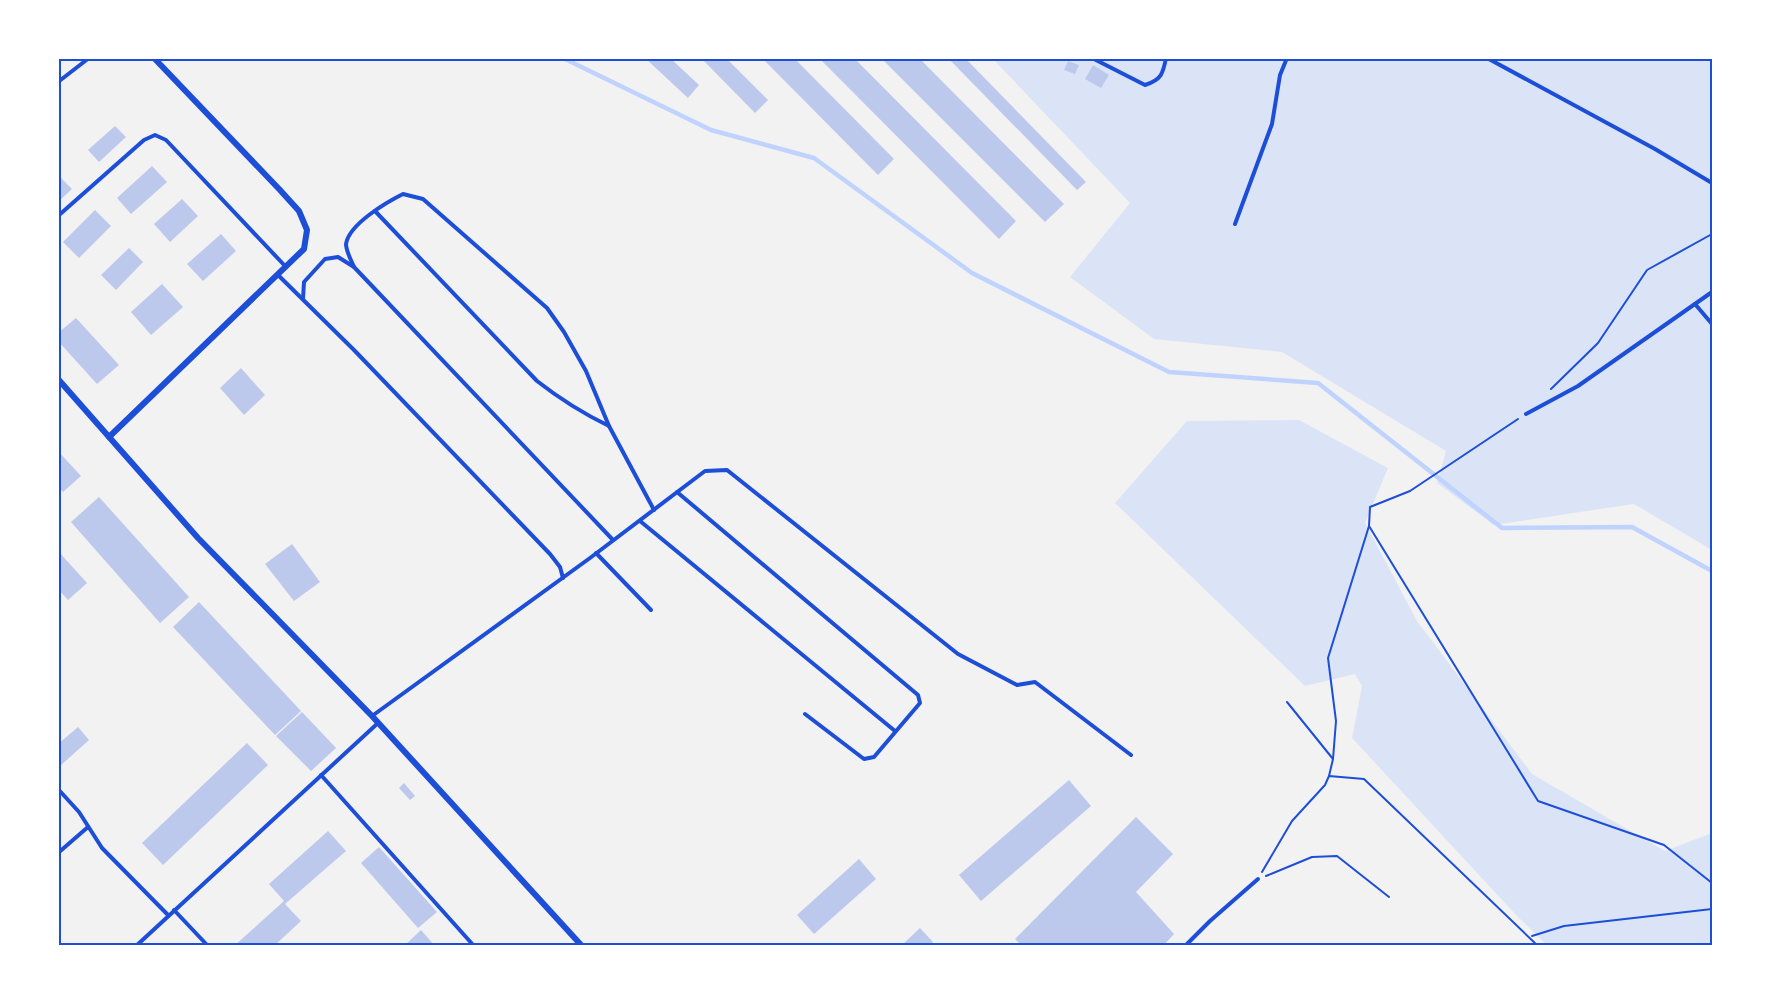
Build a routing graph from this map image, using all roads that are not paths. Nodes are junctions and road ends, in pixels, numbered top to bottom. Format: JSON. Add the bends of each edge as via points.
{"nodes":[{"id":1,"x":88,"y":58,"type":"edge"},
{"id":2,"x":154,"y":58,"type":"edge"},
{"id":3,"x":1092,"y":58,"type":"edge"},
{"id":4,"x":1166,"y":58,"type":"edge"},
{"id":5,"x":1287,"y":58,"type":"edge"},
{"id":6,"x":1487,"y":58,"type":"edge"},
{"id":7,"x":58,"y":82,"type":"edge"},
{"id":8,"x":1713,"y":183,"type":"edge"},
{"id":9,"x":375,"y":211,"type":"junction"},
{"id":10,"x":58,"y":216,"type":"edge"},
{"id":11,"x":1235,"y":224,"type":"dead end"},
{"id":12,"x":286,"y":267,"type":"junction"},
{"id":13,"x":354,"y":267,"type":"junction"},
{"id":14,"x":278,"y":275,"type":"junction"},
{"id":15,"x":1713,"y":292,"type":"edge"},
{"id":16,"x":303,"y":299,"type":"junction"},
{"id":17,"x":1695,"y":304,"type":"junction"},
{"id":18,"x":1713,"y":324,"type":"edge"},
{"id":19,"x":58,"y":379,"type":"edge"},
{"id":20,"x":1526,"y":414,"type":"road end"},
{"id":21,"x":609,"y":426,"type":"junction"},
{"id":22,"x":110,"y":437,"type":"junction"},
{"id":23,"x":677,"y":492,"type":"junction"},
{"id":24,"x":654,"y":510,"type":"junction"},
{"id":25,"x":640,"y":521,"type":"junction"},
{"id":26,"x":613,"y":540,"type":"junction"},
{"id":27,"x":597,"y":553,"type":"junction"},
{"id":28,"x":562,"y":578,"type":"junction"},
{"id":29,"x":651,"y":610,"type":"dead end"},
{"id":30,"x":805,"y":714,"type":"dead end"},
{"id":31,"x":372,"y":716,"type":"junction"},
{"id":32,"x":378,"y":723,"type":"junction"},
{"id":33,"x":895,"y":732,"type":"junction"},
{"id":34,"x":1131,"y":755,"type":"dead end"},
{"id":35,"x":321,"y":775,"type":"junction"},
{"id":36,"x":58,"y":789,"type":"edge"},
{"id":37,"x":88,"y":826,"type":"junction"},
{"id":38,"x":58,"y":853,"type":"edge"},
{"id":39,"x":1258,"y":879,"type":"road end"},
{"id":40,"x":174,"y":910,"type":"junction"},
{"id":41,"x":168,"y":915,"type":"junction"},
{"id":42,"x":136,"y":945,"type":"edge"},
{"id":43,"x":208,"y":945,"type":"edge"},
{"id":44,"x":474,"y":945,"type":"edge"},
{"id":45,"x":582,"y":945,"type":"edge"},
{"id":46,"x":1185,"y":945,"type":"edge"}],
"edges":[{"from":1,"to":7,"type":"lane"},
{"from":2,"to":12,"type":"street","via":[[299,211],[307,230],[304,249]]},
{"from":3,"to":4,"type":"lane","via":[[1145,84],[1155,82],[1163,72]]},
{"from":5,"to":11,"type":"lane","via":[[1280,75],[1272,124]]},
{"from":6,"to":8,"type":"lane"},
{"from":9,"to":13,"type":"lane","via":[[349,235],[346,246]]},
{"from":9,"to":21,"type":"lane","via":[[537,381],[582,414]]},
{"from":9,"to":21,"type":"lane","via":[[403,194],[423,199],[548,308],[586,371]]},
{"from":10,"to":12,"type":"lane","via":[[144,140],[155,135],[166,141]]},
{"from":12,"to":14,"type":"street"},
{"from":13,"to":16,"type":"lane","via":[[338,257],[325,260],[304,282]]},
{"from":13,"to":26,"type":"lane"},
{"from":14,"to":16,"type":"lane"},
{"from":14,"to":22,"type":"street"},
{"from":15,"to":17,"type":"lane"},
{"from":16,"to":28,"type":"lane","via":[[550,554],[560,567]]},
{"from":17,"to":18,"type":"lane"},
{"from":17,"to":20,"type":"lane","via":[[1578,386]]},
{"from":19,"to":22,"type":"street"},
{"from":21,"to":24,"type":"lane"},
{"from":22,"to":31,"type":"street","via":[[198,538]]},
{"from":23,"to":24,"type":"lane"},
{"from":23,"to":33,"type":"lane","via":[[918,695],[920,703]]},
{"from":23,"to":34,"type":"lane","via":[[705,471],[727,470],[958,654],[1017,685],[1035,682]]},
{"from":24,"to":25,"type":"lane"},
{"from":25,"to":26,"type":"lane"},
{"from":25,"to":33,"type":"lane"},
{"from":26,"to":27,"type":"lane"},
{"from":27,"to":28,"type":"lane"},
{"from":27,"to":29,"type":"lane"},
{"from":28,"to":31,"type":"lane"},
{"from":30,"to":33,"type":"lane","via":[[864,759],[874,757]]},
{"from":31,"to":32,"type":"street"},
{"from":32,"to":35,"type":"lane"},
{"from":32,"to":45,"type":"street"},
{"from":35,"to":40,"type":"lane"},
{"from":35,"to":44,"type":"lane"},
{"from":36,"to":37,"type":"lane"},
{"from":37,"to":38,"type":"lane"},
{"from":37,"to":41,"type":"lane","via":[[102,848]]},
{"from":39,"to":46,"type":"lane"},
{"from":40,"to":41,"type":"lane"},
{"from":40,"to":43,"type":"lane"},
{"from":41,"to":42,"type":"lane"}]}
